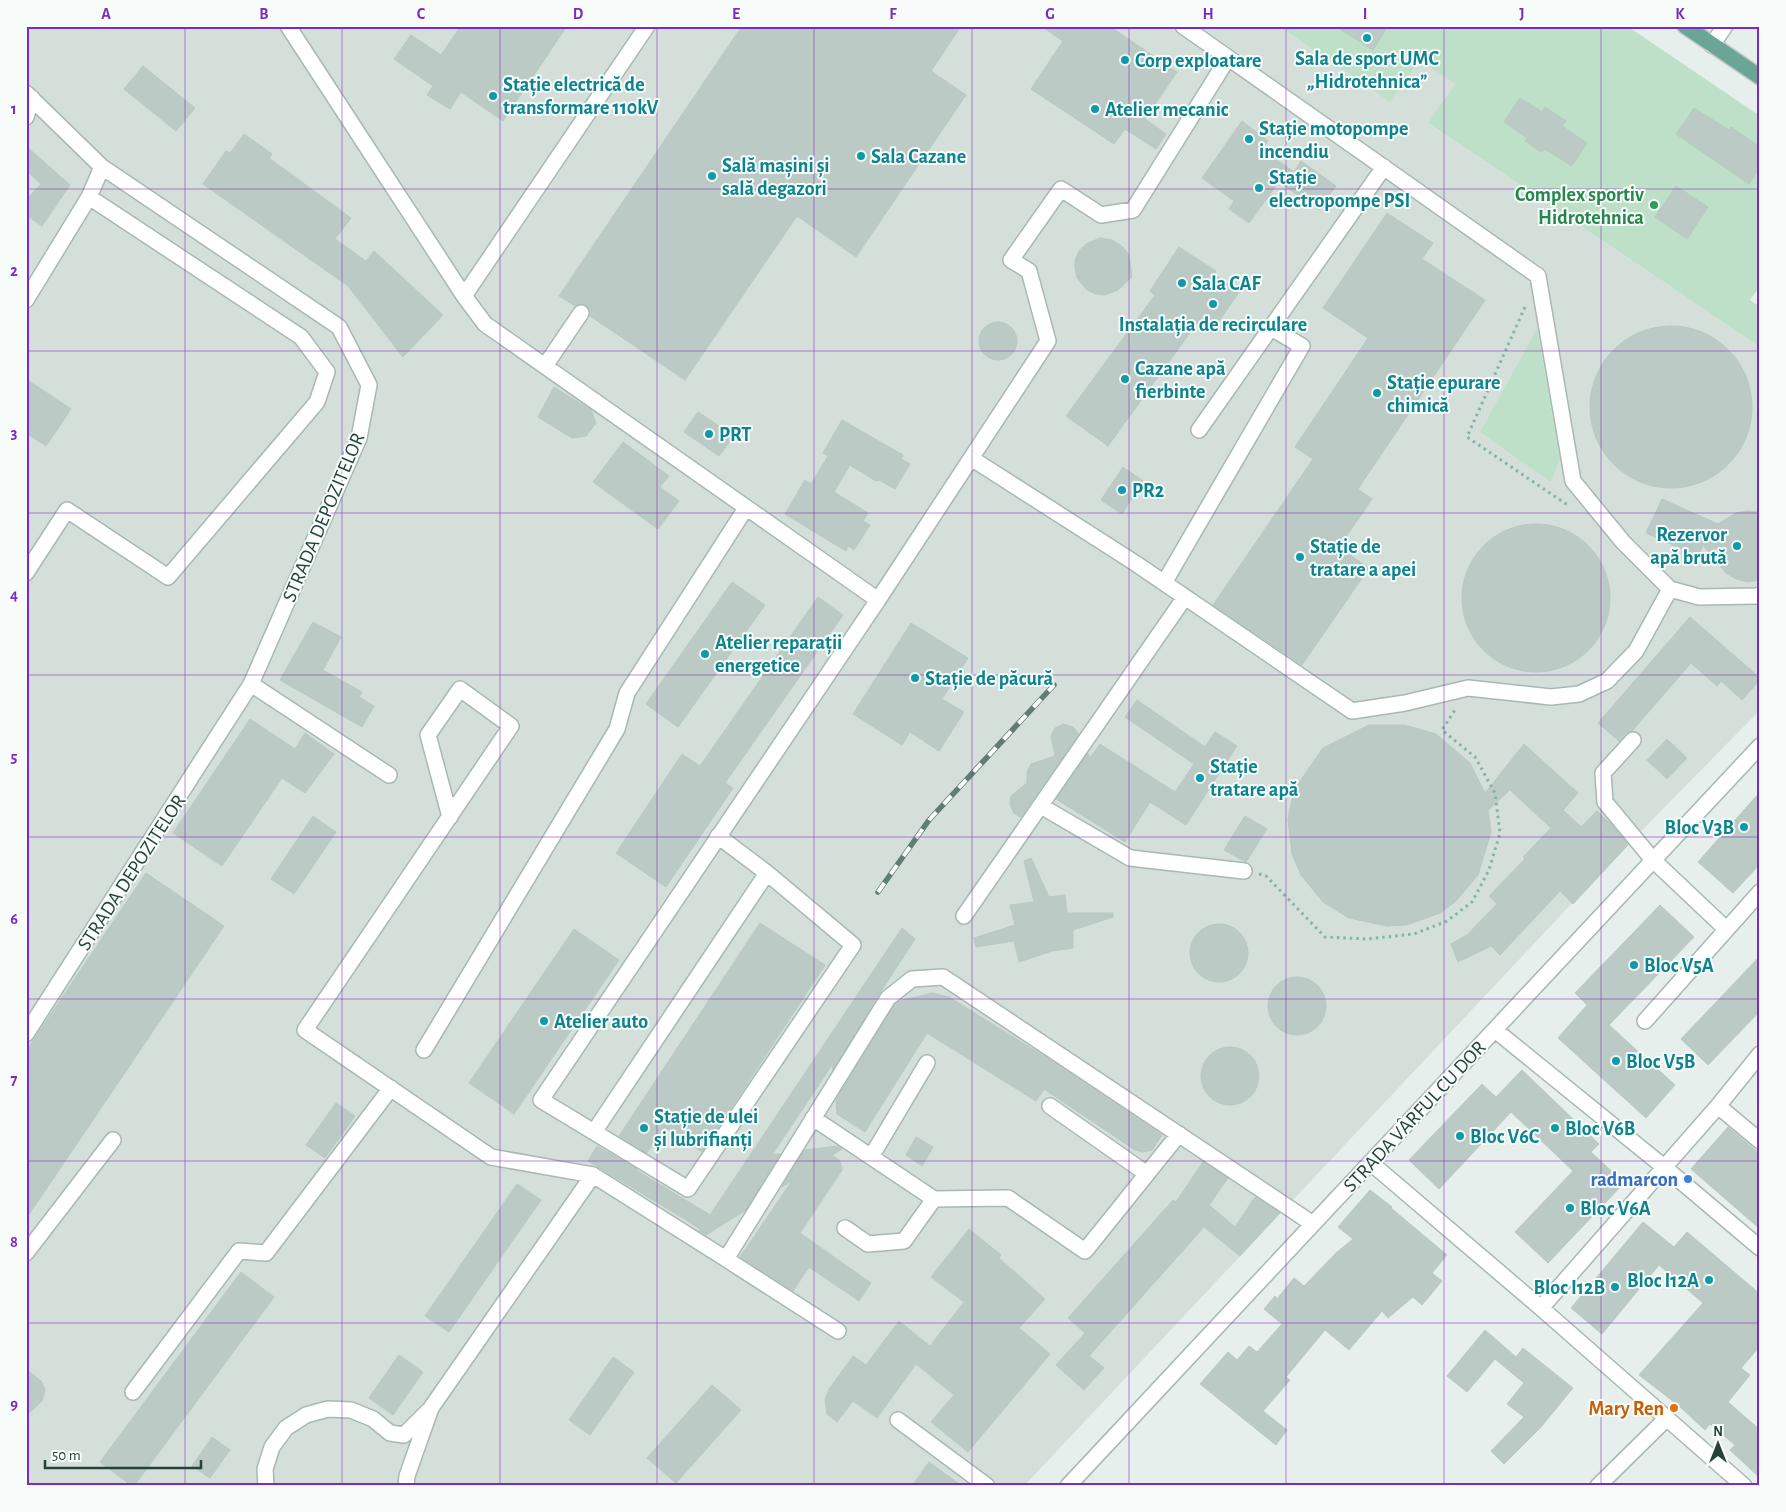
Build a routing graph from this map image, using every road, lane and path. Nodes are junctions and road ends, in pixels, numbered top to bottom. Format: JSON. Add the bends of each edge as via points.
{"nodes":[{"id":1,"x":288,"y":26,"type":"edge"},
{"id":2,"x":648,"y":26,"type":"edge"},
{"id":3,"x":1183,"y":26,"type":"edge"},
{"id":4,"x":1685,"y":26,"type":"edge"},
{"id":5,"x":1725,"y":26,"type":"edge"},
{"id":6,"x":1712,"y":45,"type":"junction"},
{"id":7,"x":1228,"y":58,"type":"junction"},
{"id":8,"x":1760,"y":77,"type":"edge"},
{"id":9,"x":29,"y":96,"type":"edge"},
{"id":10,"x":26,"y":117,"type":"edge"},
{"id":11,"x":102,"y":167,"type":"junction"},
{"id":12,"x":1384,"y":167,"type":"junction"},
{"id":13,"x":89,"y":197,"type":"junction"},
{"id":14,"x":464,"y":296,"type":"junction"},
{"id":15,"x":26,"y":300,"type":"edge"},
{"id":16,"x":1526,"y":303,"type":"dead end"},
{"id":17,"x":581,"y":313,"type":"dead end"},
{"id":18,"x":1271,"y":328,"type":"junction"},
{"id":19,"x":545,"y":366,"type":"junction"},
{"id":20,"x":1199,"y":430,"type":"dead end"},
{"id":21,"x":971,"y":458,"type":"junction"},
{"id":22,"x":746,"y":508,"type":"junction"},
{"id":23,"x":1573,"y":509,"type":"dead end"},
{"id":24,"x":26,"y":573,"type":"edge"},
{"id":25,"x":1164,"y":583,"type":"junction"},
{"id":26,"x":1670,"y":589,"type":"junction"},
{"id":27,"x":1760,"y":595,"type":"edge"},
{"id":28,"x":1186,"y":597,"type":"junction"},
{"id":29,"x":878,"y":600,"type":"junction"},
{"id":30,"x":252,"y":684,"type":"junction"},
{"id":31,"x":1468,"y":688,"type":"junction"},
{"id":32,"x":1633,"y":740,"type":"dead end"},
{"id":33,"x":1760,"y":746,"type":"edge"},
{"id":34,"x":389,"y":776,"type":"dead end"},
{"id":35,"x":1041,"y":806,"type":"junction"},
{"id":36,"x":450,"y":817,"type":"junction"},
{"id":37,"x":718,"y":836,"type":"junction"},
{"id":38,"x":1654,"y":860,"type":"junction"},
{"id":39,"x":1244,"y":871,"type":"joint"},
{"id":40,"x":767,"y":873,"type":"junction"},
{"id":41,"x":1760,"y":892,"type":"edge"},
{"id":42,"x":964,"y":916,"type":"dead end"},
{"id":43,"x":1726,"y":929,"type":"junction"},
{"id":44,"x":1645,"y":1021,"type":"dead end"},
{"id":45,"x":1494,"y":1030,"type":"junction"},
{"id":46,"x":26,"y":1034,"type":"edge"},
{"id":47,"x":424,"y":1050,"type":"dead end"},
{"id":48,"x":1760,"y":1054,"type":"edge"},
{"id":49,"x":927,"y":1063,"type":"dead end"},
{"id":50,"x":391,"y":1088,"type":"junction"},
{"id":51,"x":1050,"y":1106,"type":"dead end"},
{"id":52,"x":1718,"y":1106,"type":"junction"},
{"id":53,"x":813,"y":1118,"type":"junction"},
{"id":54,"x":594,"y":1132,"type":"junction"},
{"id":55,"x":1179,"y":1134,"type":"junction"},
{"id":56,"x":113,"y":1140,"type":"dead end"},
{"id":57,"x":1760,"y":1142,"type":"edge"},
{"id":58,"x":871,"y":1157,"type":"junction"},
{"id":59,"x":1370,"y":1163,"type":"junction"},
{"id":60,"x":1664,"y":1167,"type":"junction"},
{"id":61,"x":1147,"y":1174,"type":"junction"},
{"id":62,"x":593,"y":1175,"type":"junction"},
{"id":63,"x":934,"y":1199,"type":"junction"},
{"id":64,"x":1314,"y":1224,"type":"junction"},
{"id":65,"x":845,"y":1228,"type":"dead end"},
{"id":66,"x":1760,"y":1248,"type":"edge"},
{"id":67,"x":26,"y":1253,"type":"edge"},
{"id":68,"x":726,"y":1259,"type":"junction"},
{"id":69,"x":1541,"y":1308,"type":"junction"},
{"id":70,"x":838,"y":1331,"type":"dead end"},
{"id":71,"x":133,"y":1392,"type":"dead end"},
{"id":72,"x":431,"y":1408,"type":"junction"},
{"id":73,"x":1666,"y":1419,"type":"junction"},
{"id":74,"x":898,"y":1420,"type":"dead end"},
{"id":75,"x":266,"y":1486,"type":"edge"},
{"id":76,"x":406,"y":1486,"type":"edge"},
{"id":77,"x":987,"y":1486,"type":"edge"},
{"id":78,"x":1068,"y":1486,"type":"edge"},
{"id":79,"x":1598,"y":1486,"type":"edge"},
{"id":80,"x":1744,"y":1486,"type":"edge"}],
"edges":[{"from":1,"to":14,"type":"street"},
{"from":2,"to":14,"type":"street"},
{"from":3,"to":7,"type":"street"},
{"from":4,"to":6,"type":"main road"},
{"from":5,"to":6,"type":"street"},
{"from":6,"to":8,"type":"main road"},
{"from":7,"to":12,"type":"street"},
{"from":7,"to":21,"type":"street","via":[[1133,210],[1101,215],[1061,189],[1011,260],[1029,271],[1048,341]]},
{"from":9,"to":10,"type":"street"},
{"from":9,"to":11,"type":"street","name":"STRADA DEPOZITELOR"},
{"from":11,"to":13,"type":"street"},
{"from":11,"to":30,"type":"street","name":"STRADA DEPOZITELOR","via":[[339,327],[369,384],[359,438]]},
{"from":12,"to":18,"type":"street"},
{"from":12,"to":26,"type":"street","via":[[1538,276],[1572,481],[1623,542]]},
{"from":13,"to":15,"type":"street"},
{"from":13,"to":24,"type":"street","via":[[301,338],[327,372],[317,402],[168,577],[67,510]]},
{"from":14,"to":19,"type":"street","via":[[485,324]]},
{"from":16,"to":23,"type":"path","via":[[1467,438]]},
{"from":17,"to":19,"type":"street"},
{"from":18,"to":20,"type":"street"},
{"from":18,"to":25,"type":"street","via":[[1302,346]]},
{"from":19,"to":22,"type":"street"},
{"from":21,"to":25,"type":"street"},
{"from":21,"to":29,"type":"street"},
{"from":22,"to":29,"type":"street"},
{"from":22,"to":47,"type":"street","via":[[627,693],[617,729]]},
{"from":25,"to":28,"type":"street"},
{"from":26,"to":27,"type":"street","via":[[1699,597]]},
{"from":26,"to":31,"type":"street","via":[[1636,651],[1607,681],[1579,694],[1551,697]]},
{"from":28,"to":31,"type":"street","via":[[1352,711]]},
{"from":28,"to":35,"type":"street"},
{"from":29,"to":37,"type":"street"},
{"from":30,"to":34,"type":"street"},
{"from":30,"to":46,"type":"street","name":"STRADA DEPOZITELOR"},
{"from":31,"to":39,"type":"path","via":[[1442,730],[1475,757],[1495,793],[1500,833],[1489,870],[1472,902],[1447,921],[1414,934],[1367,940],[1325,937],[1266,876]]},
{"from":32,"to":38,"type":"street","via":[[1603,773],[1605,802]]},
{"from":33,"to":38,"type":"street","name":"STRADA VÂRFUL CU DOR"},
{"from":35,"to":39,"type":"street","via":[[1130,858]]},
{"from":35,"to":42,"type":"street"},
{"from":36,"to":36,"type":"street","via":[[428,735],[460,689],[512,726]]},
{"from":36,"to":50,"type":"street","via":[[305,1030]]},
{"from":37,"to":40,"type":"street"},
{"from":37,"to":54,"type":"street","via":[[541,1100]]},
{"from":38,"to":43,"type":"street"},
{"from":38,"to":45,"type":"street","name":"STRADA VÂRFUL CU DOR"},
{"from":40,"to":54,"type":"street"},
{"from":40,"to":54,"type":"street","via":[[854,945],[688,1189]]},
{"from":41,"to":43,"type":"street"},
{"from":43,"to":44,"type":"street"},
{"from":45,"to":59,"type":"street","name":"STRADA VÂRFUL CU DOR"},
{"from":45,"to":60,"type":"street"},
{"from":48,"to":52,"type":"street"},
{"from":49,"to":58,"type":"street"},
{"from":50,"to":62,"type":"street","via":[[491,1157]]},
{"from":50,"to":71,"type":"street","via":[[266,1253],[239,1252]]},
{"from":51,"to":61,"type":"street"},
{"from":52,"to":57,"type":"street"},
{"from":52,"to":60,"type":"street"},
{"from":53,"to":55,"type":"street","via":[[888,998],[912,979],[943,977]]},
{"from":53,"to":58,"type":"street"},
{"from":53,"to":68,"type":"street"},
{"from":55,"to":61,"type":"street"},
{"from":55,"to":64,"type":"street"},
{"from":56,"to":67,"type":"street"},
{"from":58,"to":63,"type":"street"},
{"from":59,"to":64,"type":"street","name":"STRADA VÂRFUL CU DOR"},
{"from":59,"to":69,"type":"street"},
{"from":60,"to":66,"type":"street"},
{"from":60,"to":69,"type":"street"},
{"from":61,"to":63,"type":"street","via":[[1085,1252],[1008,1198]]},
{"from":62,"to":68,"type":"street"},
{"from":62,"to":72,"type":"street"},
{"from":63,"to":65,"type":"street","via":[[904,1241],[868,1244]]},
{"from":64,"to":78,"type":"street","name":"STRADA VÂRFUL CU DOR"},
{"from":68,"to":70,"type":"street"},
{"from":69,"to":73,"type":"street"},
{"from":72,"to":75,"type":"street","via":[[404,1435],[390,1434],[373,1419],[351,1410],[328,1409],[306,1415],[286,1428],[272,1447],[265,1469]]},
{"from":72,"to":76,"type":"street"},
{"from":73,"to":79,"type":"street"},
{"from":73,"to":80,"type":"street"},
{"from":74,"to":77,"type":"street"}]}
